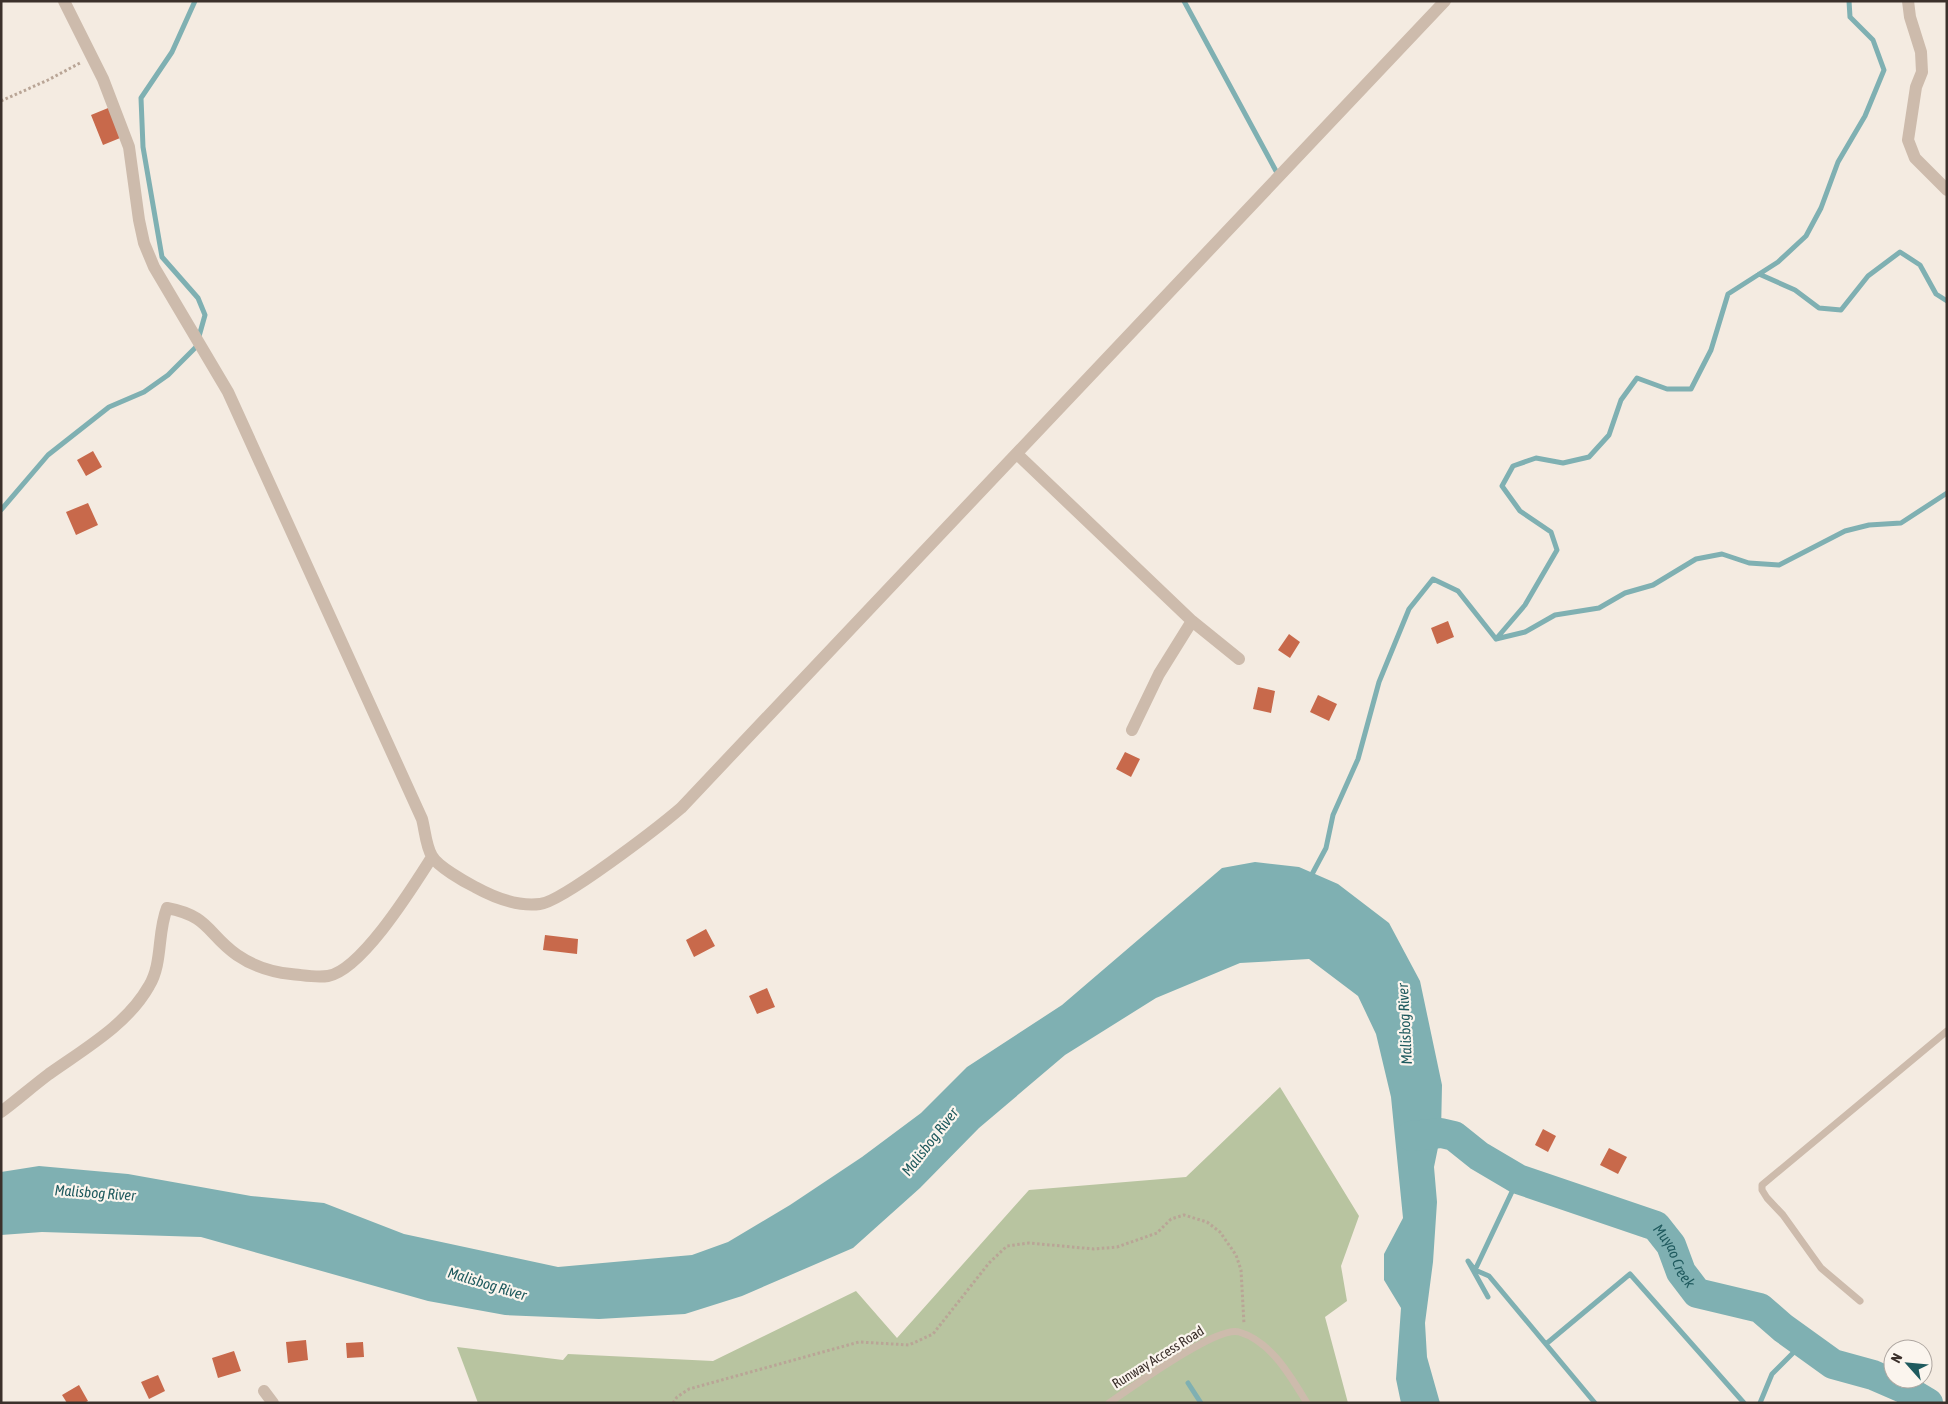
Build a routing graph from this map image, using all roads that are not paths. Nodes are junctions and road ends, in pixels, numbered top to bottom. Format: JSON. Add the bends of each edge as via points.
{"nodes":[{"id":1,"x":64,"y":1,"type":"edge"},
{"id":2,"x":1445,"y":1,"type":"edge"},
{"id":3,"x":1908,"y":1,"type":"edge"},
{"id":4,"x":1947,"y":190,"type":"edge"},
{"id":5,"x":1018,"y":454,"type":"junction"},
{"id":6,"x":1192,"y":621,"type":"junction"},
{"id":7,"x":1239,"y":659,"type":"dead end"},
{"id":8,"x":1132,"y":730,"type":"dead end"},
{"id":9,"x":432,"y":857,"type":"junction"},
{"id":10,"x":1947,"y":1031,"type":"edge"},
{"id":11,"x":1,"y":1112,"type":"edge"},
{"id":12,"x":1860,"y":1301,"type":"dead end"},
{"id":13,"x":264,"y":1391,"type":"dead end"},
{"id":14,"x":273,"y":1403,"type":"edge"},
{"id":15,"x":1109,"y":1403,"type":"edge"},
{"id":16,"x":1308,"y":1403,"type":"edge"}],
"edges":[{"from":1,"to":9,"type":"street","via":[[130,147],[139,220],[154,267],[228,392],[422,819]]},
{"from":2,"to":5,"type":"street"},
{"from":3,"to":4,"type":"street","via":[[1921,52],[1922,72],[1916,87],[1908,140],[1915,158]]},
{"from":5,"to":6,"type":"street"},
{"from":5,"to":9,"type":"street","via":[[681,808],[565,894],[542,904],[508,902],[463,880]]},
{"from":6,"to":7,"type":"street"},
{"from":6,"to":8,"type":"street","via":[[1159,674]]},
{"from":9,"to":11,"type":"street","via":[[371,944],[351,963],[330,976],[276,972],[248,962],[235,954],[200,920],[187,912],[167,908],[150,986],[126,1016]]},
{"from":10,"to":12,"type":"lane","via":[[1762,1186],[1766,1198],[1783,1215],[1821,1268]]},
{"from":13,"to":14,"type":"street"},
{"from":15,"to":16,"type":"lane","name":"Runway Access Road","via":[[1194,1347],[1220,1334],[1238,1331],[1273,1355]]}]}
